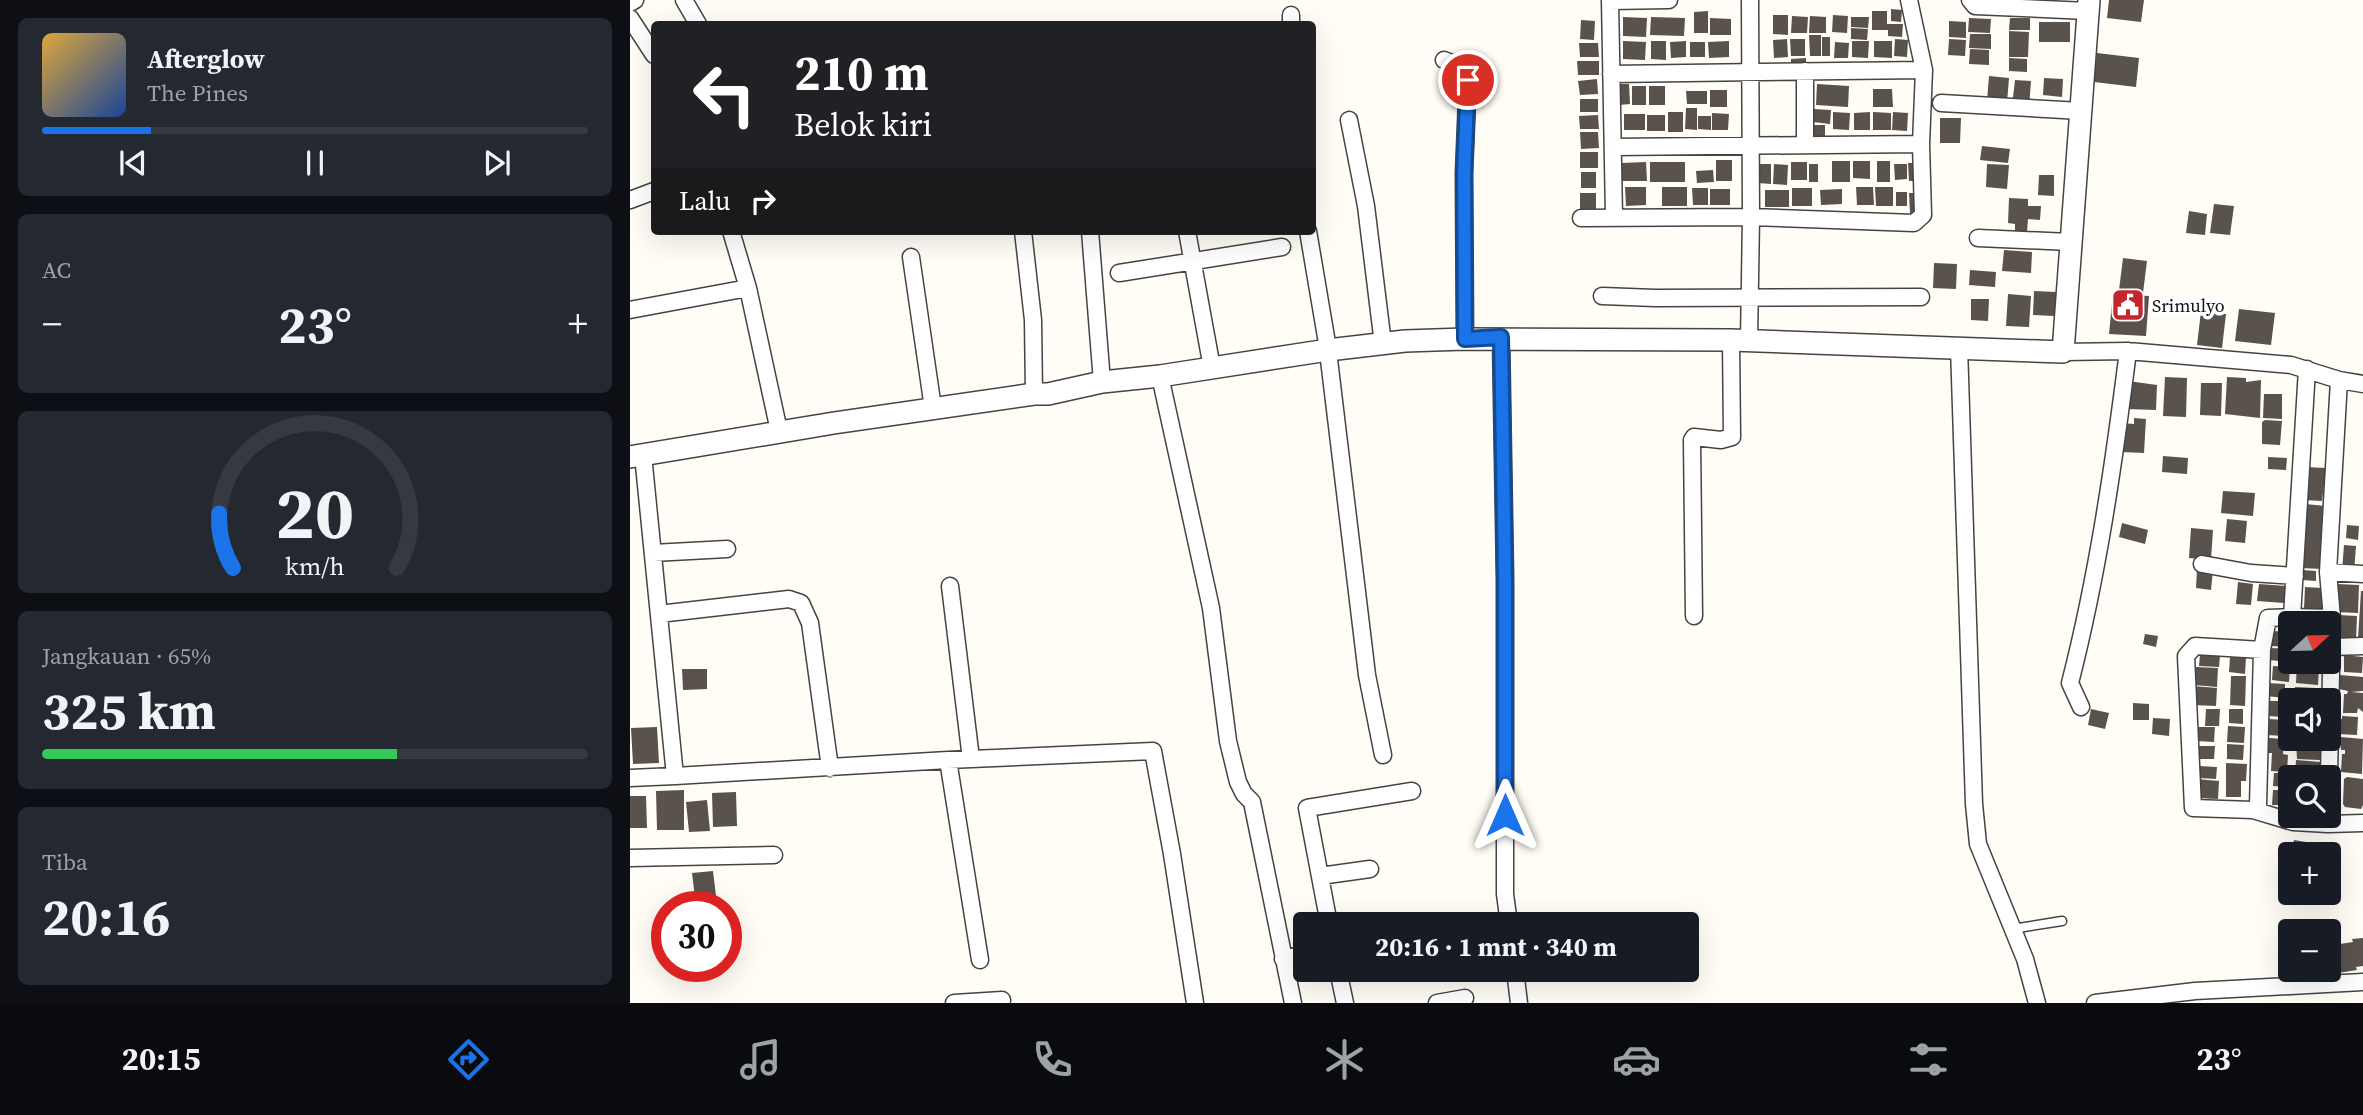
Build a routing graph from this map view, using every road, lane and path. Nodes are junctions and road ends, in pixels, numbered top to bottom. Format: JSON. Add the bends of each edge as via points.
{"nodes":[{"id":1,"x":635,"y":0,"type":"edge"},
{"id":2,"x":684,"y":0,"type":"edge"},
{"id":3,"x":1610,"y":0,"type":"edge"},
{"id":4,"x":1669,"y":0,"type":"edge"},
{"id":5,"x":1750,"y":0,"type":"edge"},
{"id":6,"x":1909,"y":0,"type":"edge"},
{"id":7,"x":1970,"y":0,"type":"edge"},
{"id":8,"x":630,"y":3,"type":"edge"},
{"id":9,"x":2089,"y":6,"type":"edge"},
{"id":10,"x":630,"y":18,"type":"edge"},
{"id":11,"x":696,"y":21,"type":"edge"},
{"id":12,"x":637,"y":40,"type":"edge"},
{"id":13,"x":651,"y":52,"type":"edge"},
{"id":14,"x":1444,"y":60,"type":"dead end"},
{"id":15,"x":1924,"y":70,"type":"junction"},
{"id":16,"x":1805,"y":71,"type":"junction"},
{"id":17,"x":1750,"y":72,"type":"junction"},
{"id":18,"x":1611,"y":74,"type":"junction"},
{"id":19,"x":1941,"y":103,"type":"dead end"},
{"id":20,"x":2081,"y":111,"type":"junction"},
{"id":21,"x":1349,"y":120,"type":"dead end"},
{"id":22,"x":1921,"y":144,"type":"junction"},
{"id":23,"x":1805,"y":145,"type":"junction"},
{"id":24,"x":1751,"y":146,"type":"junction"},
{"id":25,"x":1613,"y":147,"type":"junction"},
{"id":26,"x":651,"y":192,"type":"edge"},
{"id":27,"x":630,"y":200,"type":"edge"},
{"id":28,"x":1614,"y":217,"type":"junction"},
{"id":29,"x":1751,"y":217,"type":"junction"},
{"id":30,"x":1581,"y":218,"type":"dead end"},
{"id":31,"x":732,"y":235,"type":"edge"},
{"id":32,"x":1023,"y":235,"type":"edge"},
{"id":33,"x":1090,"y":235,"type":"edge"},
{"id":34,"x":1188,"y":235,"type":"edge"},
{"id":35,"x":1308,"y":235,"type":"edge"},
{"id":36,"x":1978,"y":238,"type":"dead end"},
{"id":37,"x":2070,"y":243,"type":"junction"},
{"id":38,"x":1282,"y":247,"type":"dead end"},
{"id":39,"x":912,"y":257,"type":"dead end"},
{"id":40,"x":1194,"y":262,"type":"junction"},
{"id":41,"x":1119,"y":273,"type":"dead end"},
{"id":42,"x":748,"y":288,"type":"junction"},
{"id":43,"x":1602,"y":296,"type":"dead end"},
{"id":44,"x":1751,"y":297,"type":"junction"},
{"id":45,"x":1921,"y":297,"type":"dead end"},
{"id":46,"x":630,"y":310,"type":"edge"},
{"id":47,"x":1465,"y":327,"type":"junction"},
{"id":48,"x":1382,"y":333,"type":"junction"},
{"id":49,"x":1743,"y":339,"type":"junction"},
{"id":50,"x":2063,"y":344,"type":"junction"},
{"id":51,"x":1501,"y":346,"type":"junction"},
{"id":52,"x":1959,"y":347,"type":"junction"},
{"id":53,"x":1328,"y":349,"type":"junction"},
{"id":54,"x":2128,"y":351,"type":"junction"},
{"id":55,"x":1212,"y":368,"type":"junction"},
{"id":56,"x":2307,"y":369,"type":"junction"},
{"id":57,"x":2339,"y":380,"type":"junction"},
{"id":58,"x":1102,"y":382,"type":"junction"},
{"id":59,"x":1163,"y":383,"type":"junction"},
{"id":60,"x":2363,"y":384,"type":"edge"},
{"id":61,"x":1034,"y":394,"type":"junction"},
{"id":62,"x":932,"y":400,"type":"junction"},
{"id":63,"x":779,"y":431,"type":"junction"},
{"id":64,"x":636,"y":456,"type":"edge"},
{"id":65,"x":727,"y":549,"type":"dead end"},
{"id":66,"x":653,"y":553,"type":"junction"},
{"id":67,"x":2202,"y":565,"type":"dead end"},
{"id":68,"x":2328,"y":572,"type":"junction"},
{"id":69,"x":2363,"y":574,"type":"edge"},
{"id":70,"x":2295,"y":576,"type":"junction"},
{"id":71,"x":950,"y":586,"type":"dead end"},
{"id":72,"x":2292,"y":611,"type":"edge"},
{"id":73,"x":2331,"y":611,"type":"edge"},
{"id":74,"x":659,"y":614,"type":"junction"},
{"id":75,"x":1694,"y":616,"type":"dead end"},
{"id":76,"x":2278,"y":618,"type":"edge"},
{"id":77,"x":2363,"y":646,"type":"edge"},
{"id":78,"x":2342,"y":647,"type":"edge"},
{"id":79,"x":2262,"y":650,"type":"junction"},
{"id":80,"x":2331,"y":674,"type":"edge"},
{"id":81,"x":2081,"y":707,"type":"dead end"},
{"id":82,"x":1383,"y":755,"type":"dead end"},
{"id":83,"x":971,"y":759,"type":"junction"},
{"id":84,"x":948,"y":760,"type":"junction"},
{"id":85,"x":2329,"y":765,"type":"edge"},
{"id":86,"x":830,"y":768,"type":"junction"},
{"id":87,"x":675,"y":776,"type":"junction"},
{"id":88,"x":630,"y":778,"type":"edge"},
{"id":89,"x":1412,"y":791,"type":"dead end"},
{"id":90,"x":2253,"y":810,"type":"junction"},
{"id":91,"x":2278,"y":818,"type":"edge"},
{"id":92,"x":2341,"y":821,"type":"edge"},
{"id":93,"x":2363,"y":823,"type":"edge"},
{"id":94,"x":774,"y":855,"type":"dead end"},
{"id":95,"x":630,"y":858,"type":"edge"},
{"id":96,"x":1370,"y":870,"type":"dead end"},
{"id":97,"x":1320,"y":876,"type":"junction"},
{"id":98,"x":1327,"y":912,"type":"edge"},
{"id":99,"x":1507,"y":912,"type":"edge"},
{"id":100,"x":2062,"y":921,"type":"dead end"},
{"id":101,"x":2012,"y":929,"type":"junction"},
{"id":102,"x":1293,"y":956,"type":"edge"},
{"id":103,"x":1283,"y":958,"type":"junction"},
{"id":104,"x":980,"y":960,"type":"dead end"},
{"id":105,"x":1341,"y":982,"type":"edge"},
{"id":106,"x":1516,"y":982,"type":"edge"},
{"id":107,"x":2363,"y":982,"type":"edge"},
{"id":108,"x":2260,"y":986,"type":"junction"},
{"id":109,"x":1465,"y":998,"type":"dead end"},
{"id":110,"x":1002,"y":1000,"type":"dead end"},
{"id":111,"x":954,"y":1003,"type":"edge"},
{"id":112,"x":1195,"y":1003,"type":"edge"},
{"id":113,"x":1293,"y":1003,"type":"edge"},
{"id":114,"x":1345,"y":1003,"type":"edge"},
{"id":115,"x":1437,"y":1003,"type":"edge"},
{"id":116,"x":1519,"y":1003,"type":"edge"},
{"id":117,"x":2037,"y":1003,"type":"edge"},
{"id":118,"x":2095,"y":1003,"type":"edge"},
{"id":119,"x":2260,"y":1003,"type":"edge"}],
"edges":[{"from":1,"to":8,"type":"street"},
{"from":2,"to":11,"type":"street"},
{"from":3,"to":4,"type":"street"},
{"from":3,"to":18,"type":"street"},
{"from":5,"to":17,"type":"street"},
{"from":6,"to":15,"type":"street"},
{"from":7,"to":9,"type":"street","via":[[1975,6]]},
{"from":9,"to":20,"type":"street"},
{"from":10,"to":12,"type":"street"},
{"from":12,"to":13,"type":"street"},
{"from":14,"to":47,"type":"street","via":[[1468,74]]},
{"from":15,"to":16,"type":"street"},
{"from":15,"to":22,"type":"street"},
{"from":16,"to":17,"type":"street"},
{"from":16,"to":23,"type":"street"},
{"from":17,"to":18,"type":"street"},
{"from":17,"to":24,"type":"street"},
{"from":18,"to":25,"type":"street"},
{"from":19,"to":20,"type":"street"},
{"from":20,"to":37,"type":"street"},
{"from":21,"to":48,"type":"street","via":[[1366,206]]},
{"from":22,"to":23,"type":"street"},
{"from":22,"to":29,"type":"street","via":[[1923,215],[1919,221]]},
{"from":23,"to":24,"type":"street"},
{"from":24,"to":25,"type":"street"},
{"from":24,"to":29,"type":"street"},
{"from":25,"to":28,"type":"street"},
{"from":26,"to":27,"type":"street"},
{"from":28,"to":29,"type":"street"},
{"from":28,"to":30,"type":"street"},
{"from":29,"to":44,"type":"street"},
{"from":31,"to":42,"type":"street"},
{"from":32,"to":61,"type":"street","via":[[1033,320]]},
{"from":33,"to":58,"type":"street"},
{"from":34,"to":40,"type":"street"},
{"from":35,"to":53,"type":"street"},
{"from":36,"to":37,"type":"street"},
{"from":37,"to":50,"type":"street"},
{"from":38,"to":40,"type":"street"},
{"from":39,"to":62,"type":"street"},
{"from":40,"to":41,"type":"street"},
{"from":40,"to":55,"type":"street"},
{"from":42,"to":46,"type":"street"},
{"from":42,"to":63,"type":"street"},
{"from":43,"to":44,"type":"street"},
{"from":44,"to":45,"type":"street"},
{"from":44,"to":49,"type":"street"},
{"from":47,"to":48,"type":"street"},
{"from":47,"to":51,"type":"street"},
{"from":48,"to":53,"type":"street"},
{"from":49,"to":51,"type":"street"},
{"from":49,"to":52,"type":"street"},
{"from":49,"to":75,"type":"street","via":[[1732,437],[1692,440]]},
{"from":50,"to":52,"type":"street"},
{"from":50,"to":54,"type":"street"},
{"from":51,"to":99,"type":"street"},
{"from":52,"to":101,"type":"street","via":[[1973,804],[1978,844]]},
{"from":53,"to":55,"type":"street"},
{"from":53,"to":82,"type":"street","via":[[1367,675]]},
{"from":54,"to":56,"type":"street"},
{"from":54,"to":81,"type":"street","via":[[2107,505],[2070,683]]},
{"from":55,"to":59,"type":"street"},
{"from":56,"to":57,"type":"street"},
{"from":56,"to":70,"type":"street"},
{"from":57,"to":60,"type":"street"},
{"from":57,"to":68,"type":"street"},
{"from":58,"to":59,"type":"street"},
{"from":58,"to":61,"type":"street"},
{"from":59,"to":103,"type":"street","via":[[1211,608],[1228,741],[1238,782],[1252,802]]},
{"from":61,"to":62,"type":"street"},
{"from":62,"to":63,"type":"street"},
{"from":63,"to":64,"type":"street"},
{"from":64,"to":66,"type":"street"},
{"from":65,"to":66,"type":"street"},
{"from":66,"to":74,"type":"street"},
{"from":67,"to":70,"type":"street"},
{"from":68,"to":69,"type":"street"},
{"from":68,"to":73,"type":"street"},
{"from":70,"to":72,"type":"street"},
{"from":71,"to":83,"type":"street"},
{"from":74,"to":86,"type":"street","via":[[789,599],[801,603],[810,623]]},
{"from":74,"to":87,"type":"street"},
{"from":76,"to":79,"type":"street","via":[[2268,618]]},
{"from":77,"to":78,"type":"street"},
{"from":79,"to":90,"type":"street","via":[[2258,806]]},
{"from":79,"to":90,"type":"street","via":[[2195,646],[2186,656],[2193,808]]},
{"from":80,"to":85,"type":"street"},
{"from":83,"to":84,"type":"street"},
{"from":83,"to":112,"type":"street","via":[[1153,751]]},
{"from":84,"to":86,"type":"street"},
{"from":84,"to":104,"type":"street"},
{"from":86,"to":87,"type":"street"},
{"from":87,"to":88,"type":"street"},
{"from":89,"to":97,"type":"street","via":[[1307,808]]},
{"from":90,"to":91,"type":"street"},
{"from":92,"to":93,"type":"street"},
{"from":94,"to":95,"type":"street"},
{"from":96,"to":97,"type":"street"},
{"from":97,"to":98,"type":"street"},
{"from":100,"to":101,"type":"lane"},
{"from":101,"to":117,"type":"street"},
{"from":102,"to":103,"type":"street"},
{"from":103,"to":113,"type":"street"},
{"from":105,"to":114,"type":"street"},
{"from":106,"to":116,"type":"street"},
{"from":107,"to":108,"type":"street"},
{"from":108,"to":118,"type":"street"},
{"from":108,"to":119,"type":"street"},
{"from":109,"to":115,"type":"street"},
{"from":110,"to":111,"type":"street"}]}
